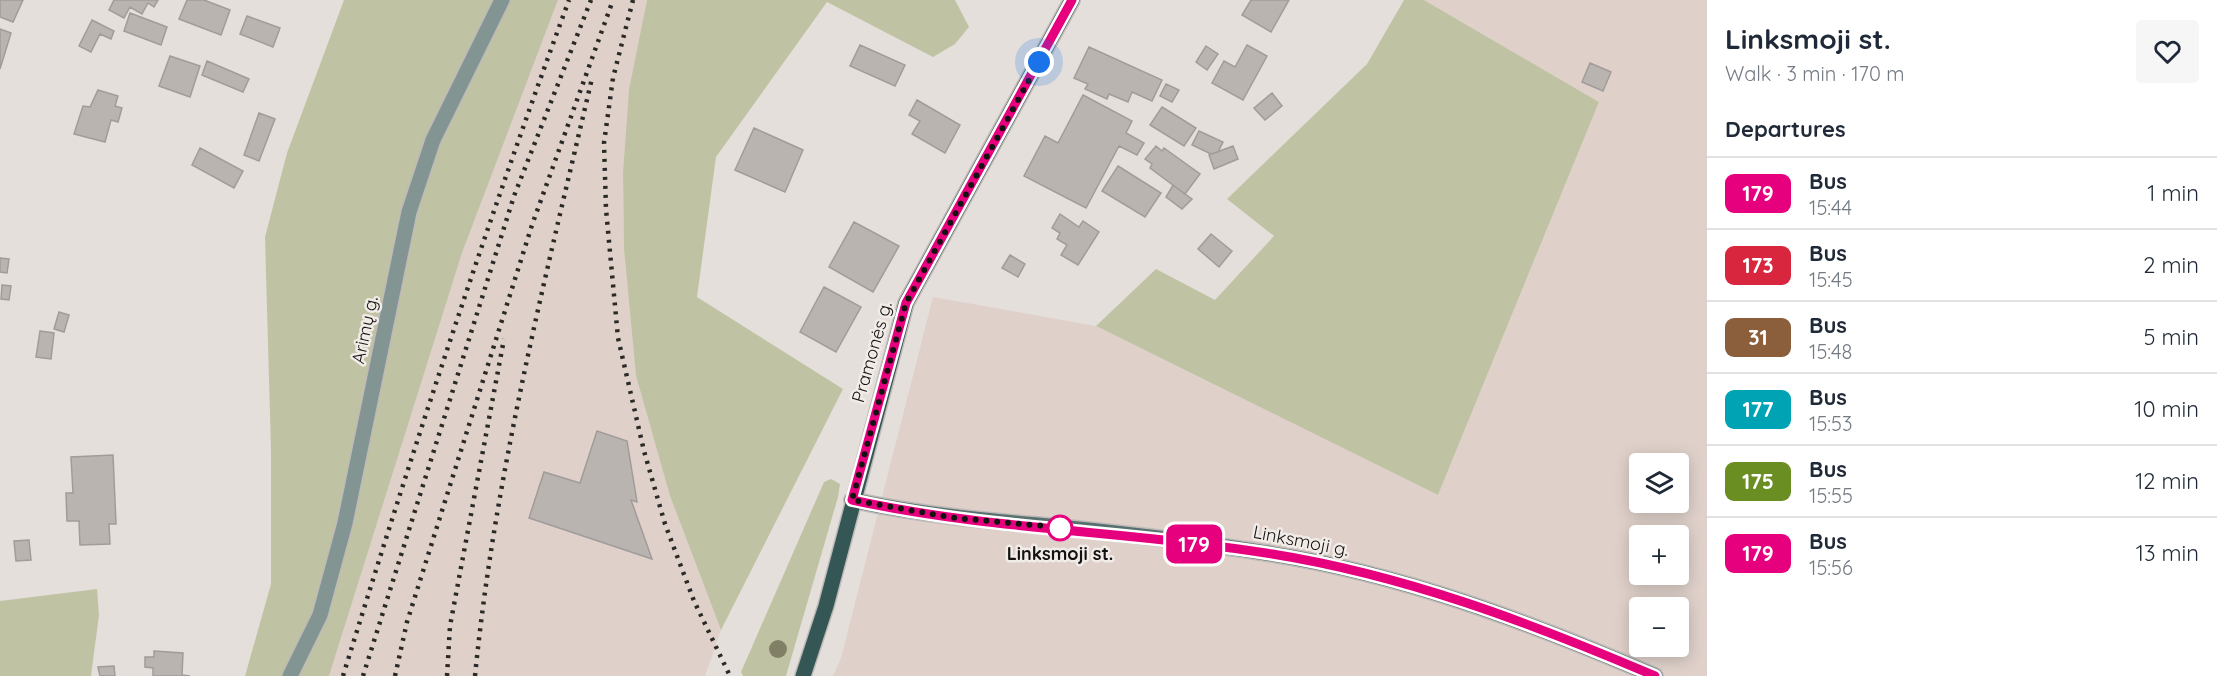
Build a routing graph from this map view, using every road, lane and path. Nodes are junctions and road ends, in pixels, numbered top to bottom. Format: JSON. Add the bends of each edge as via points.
{"nodes":[{"id":1,"x":502,"y":0,"type":"edge"},
{"id":2,"x":1072,"y":0,"type":"edge"},
{"id":3,"x":852,"y":500,"type":"junction"},
{"id":4,"x":290,"y":676,"type":"edge"},
{"id":5,"x":803,"y":676,"type":"edge"},
{"id":6,"x":1654,"y":676,"type":"edge"}],
"edges":[{"from":1,"to":4,"type":"street","name":"Arimų g.","via":[[433,140],[409,212],[345,522],[320,615]]},
{"from":2,"to":3,"type":"main road","name":"Pramonės g.","via":[[906,303]]},
{"from":3,"to":5,"type":"main road","name":"Pramonės g.","via":[[826,606]]},
{"from":3,"to":6,"type":"main road","name":"Linksmoji g.","via":[[955,518],[1267,553],[1384,578],[1467,601],[1550,631]]}]}
